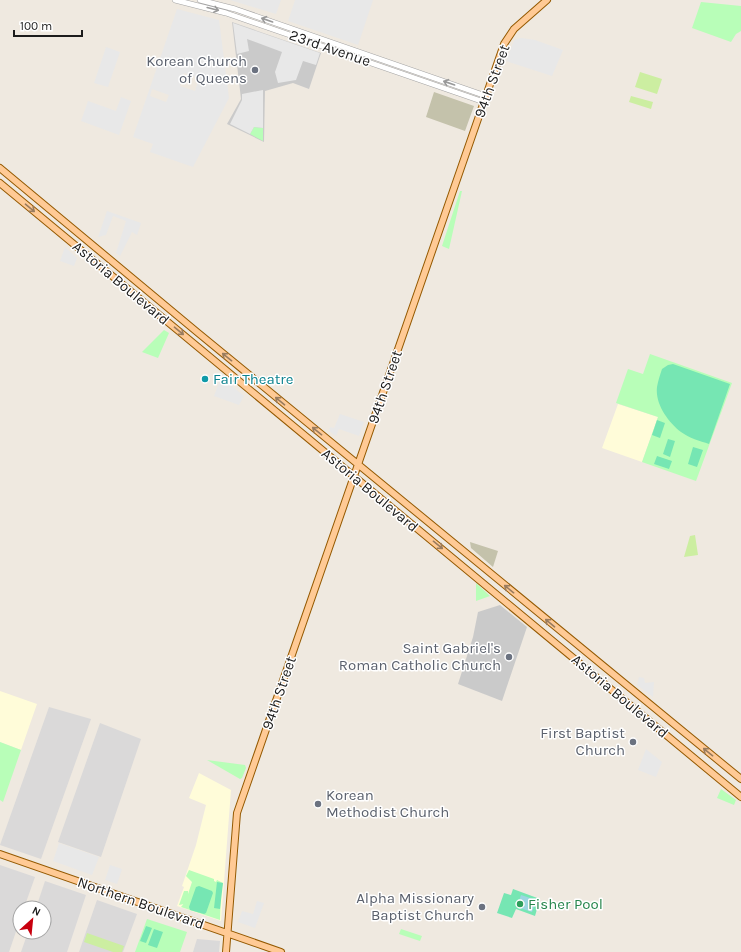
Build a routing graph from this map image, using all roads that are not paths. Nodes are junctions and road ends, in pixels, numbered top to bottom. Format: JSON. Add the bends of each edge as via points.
{"nodes":[{"id":1,"x":175,"y":0,"type":"edge"},
{"id":2,"x":200,"y":0,"type":"edge"},
{"id":3,"x":547,"y":0,"type":"edge"},
{"id":4,"x":485,"y":99,"type":"junction"},
{"id":5,"x":0,"y":168,"type":"edge"},
{"id":6,"x":0,"y":183,"type":"edge"},
{"id":7,"x":358,"y":464,"type":"junction"},
{"id":8,"x":353,"y":476,"type":"junction"},
{"id":9,"x":741,"y":779,"type":"edge"},
{"id":10,"x":741,"y":797,"type":"edge"},
{"id":11,"x":0,"y":854,"type":"edge"},
{"id":12,"x":228,"y":934,"type":"junction"},
{"id":13,"x":226,"y":952,"type":"edge"},
{"id":14,"x":281,"y":952,"type":"edge"}],
"edges":[{"from":1,"to":4,"type":"street","name":"23rd Avenue","one_way":true,"via":[[226,13]]},
{"from":4,"to":2,"type":"street","name":"23rd Avenue","one_way":true,"via":[[235,9]]},
{"from":3,"to":4,"type":"main road","name":"94th Street","via":[[509,36]]},
{"from":4,"to":7,"type":"main road","name":"94th Street"},
{"from":7,"to":5,"type":"main road","name":"Astoria Boulevard","one_way":true},
{"from":6,"to":8,"type":"main road","name":"Astoria Boulevard","one_way":true},
{"from":7,"to":8,"type":"main road","name":"94th Street"},
{"from":9,"to":7,"type":"main road","name":"Astoria Boulevard","one_way":true},
{"from":8,"to":10,"type":"main road","name":"Astoria Boulevard","one_way":true},
{"from":8,"to":12,"type":"main road","name":"94th Street","via":[[237,813]]},
{"from":11,"to":12,"type":"main road","name":"Northern Boulevard"},
{"from":12,"to":13,"type":"main road","name":"94th Street"},
{"from":12,"to":14,"type":"main road","name":"Northern Boulevard"}]}
